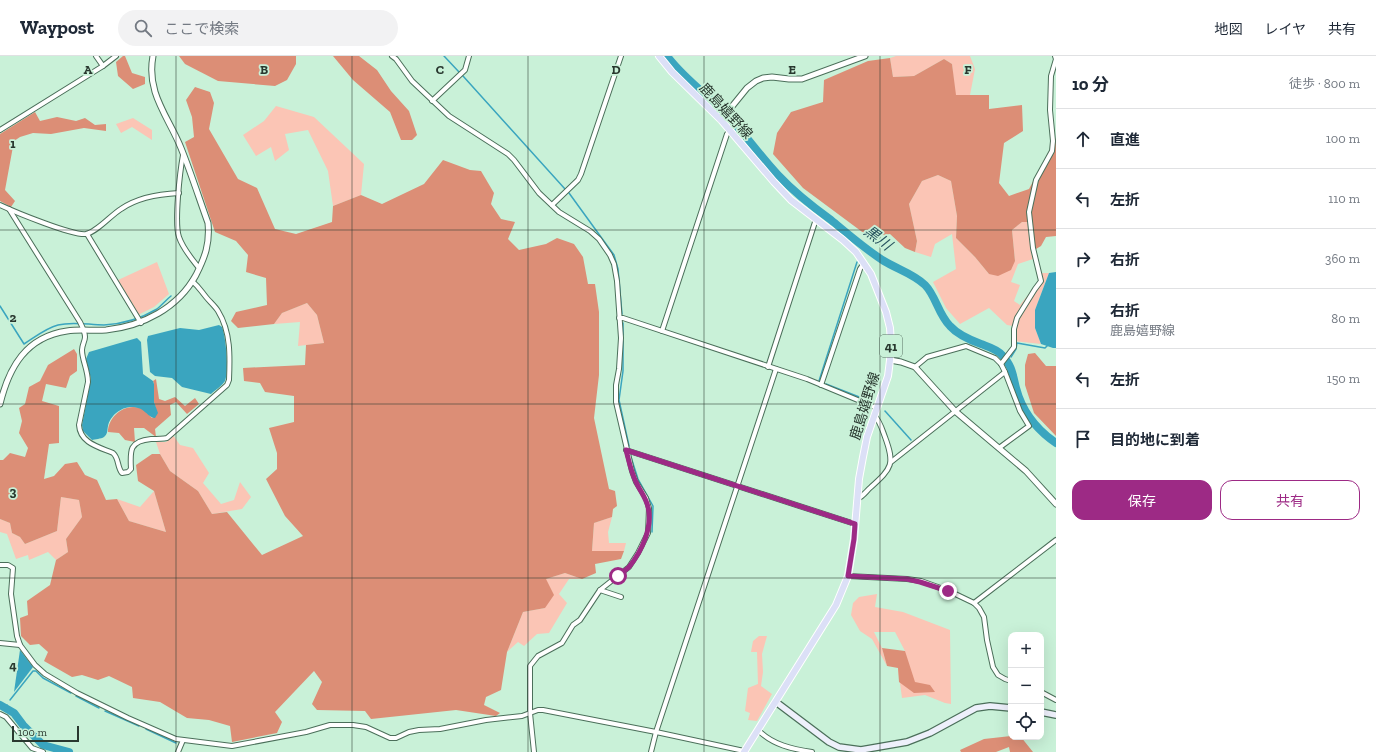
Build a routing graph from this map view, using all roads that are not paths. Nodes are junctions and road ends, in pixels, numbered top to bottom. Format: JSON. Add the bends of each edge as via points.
{"nodes":[{"id":1,"x":96,"y":56,"type":"edge"},
{"id":2,"x":116,"y":56,"type":"edge"},
{"id":3,"x":153,"y":56,"type":"edge"},
{"id":4,"x":392,"y":56,"type":"edge"},
{"id":5,"x":469,"y":56,"type":"edge"},
{"id":6,"x":621,"y":56,"type":"edge"},
{"id":7,"x":659,"y":56,"type":"edge"},
{"id":8,"x":865,"y":56,"type":"edge"},
{"id":9,"x":1055,"y":56,"type":"edge"},
{"id":10,"x":103,"y":66,"type":"junction"},
{"id":11,"x":432,"y":101,"type":"junction"},
{"id":12,"x":721,"y":120,"type":"junction"},
{"id":13,"x":0,"y":130,"type":"edge"},
{"id":14,"x":730,"y":132,"type":"junction"},
{"id":15,"x":183,"y":154,"type":"junction"},
{"id":16,"x":179,"y":193,"type":"junction"},
{"id":17,"x":0,"y":205,"type":"edge"},
{"id":18,"x":552,"y":205,"type":"junction"},
{"id":19,"x":9,"y":209,"type":"junction"},
{"id":20,"x":816,"y":219,"type":"junction"},
{"id":21,"x":87,"y":234,"type":"junction"},
{"id":22,"x":864,"y":263,"type":"junction"},
{"id":23,"x":199,"y":268,"type":"junction"},
{"id":24,"x":192,"y":281,"type":"junction"},
{"id":25,"x":618,"y":318,"type":"junction"},
{"id":26,"x":141,"y":323,"type":"junction"},
{"id":27,"x":84,"y":330,"type":"junction"},
{"id":28,"x":662,"y":331,"type":"junction"},
{"id":29,"x":890,"y":360,"type":"junction"},
{"id":30,"x":1001,"y":363,"type":"junction"},
{"id":31,"x":768,"y":366,"type":"junction"},
{"id":32,"x":915,"y":367,"type":"junction"},
{"id":33,"x":776,"y":369,"type":"junction"},
{"id":34,"x":1005,"y":372,"type":"junction"},
{"id":35,"x":821,"y":385,"type":"junction"},
{"id":36,"x":0,"y":401,"type":"edge"},
{"id":37,"x":877,"y":408,"type":"junction"},
{"id":38,"x":955,"y":411,"type":"junction"},
{"id":39,"x":874,"y":415,"type":"junction"},
{"id":40,"x":999,"y":448,"type":"junction"},
{"id":41,"x":626,"y":450,"type":"junction"},
{"id":42,"x":891,"y":462,"type":"junction"},
{"id":43,"x":738,"y":485,"type":"junction"},
{"id":44,"x":857,"y":498,"type":"junction"},
{"id":45,"x":1056,"y":504,"type":"edge"},
{"id":46,"x":855,"y":524,"type":"junction"},
{"id":47,"x":1056,"y":540,"type":"edge"},
{"id":48,"x":0,"y":565,"type":"edge"},
{"id":49,"x":848,"y":576,"type":"junction"},
{"id":50,"x":600,"y":590,"type":"junction"},
{"id":51,"x":621,"y":596,"type":"dead end"},
{"id":52,"x":974,"y":603,"type":"junction"},
{"id":53,"x":0,"y":643,"type":"edge"},
{"id":54,"x":20,"y":645,"type":"junction"},
{"id":55,"x":1008,"y":680,"type":"edge"},
{"id":56,"x":1044,"y":694,"type":"edge"},
{"id":57,"x":1056,"y":700,"type":"edge"},
{"id":58,"x":776,"y":702,"type":"junction"},
{"id":59,"x":1008,"y":708,"type":"edge"},
{"id":60,"x":530,"y":713,"type":"junction"},
{"id":61,"x":1044,"y":713,"type":"edge"},
{"id":62,"x":0,"y":714,"type":"edge"},
{"id":63,"x":1056,"y":715,"type":"edge"},
{"id":64,"x":758,"y":730,"type":"junction"},
{"id":65,"x":656,"y":732,"type":"junction"},
{"id":66,"x":183,"y":740,"type":"junction"},
{"id":67,"x":860,"y":751,"type":"edge"},
{"id":68,"x":43,"y":752,"type":"edge"},
{"id":69,"x":178,"y":752,"type":"edge"},
{"id":70,"x":534,"y":752,"type":"edge"},
{"id":71,"x":651,"y":752,"type":"edge"},
{"id":72,"x":744,"y":752,"type":"edge"},
{"id":73,"x":812,"y":752,"type":"edge"}],
"edges":[{"from":1,"to":10,"type":"street"},
{"from":2,"to":10,"type":"street"},
{"from":3,"to":15,"type":"street","via":[[152,78],[157,100]]},
{"from":4,"to":11,"type":"street"},
{"from":5,"to":11,"type":"street","via":[[465,70]]},
{"from":6,"to":18,"type":"street","via":[[581,174]]},
{"from":7,"to":12,"type":"main road","name":"鹿島嬉野線","number":"41"},
{"from":8,"to":12,"type":"street","via":[[802,79],[763,78],[747,88]]},
{"from":9,"to":30,"type":"street","via":[[1051,76],[1052,151],[1036,180],[1029,212],[1033,248],[1041,281],[1017,318],[1014,347]]},
{"from":10,"to":13,"type":"street"},
{"from":11,"to":18,"type":"street","via":[[455,121],[508,154]]},
{"from":12,"to":14,"type":"main road","name":"鹿島嬉野線","number":"41"},
{"from":14,"to":20,"type":"main road","name":"鹿島嬉野線","number":"41","via":[[791,200]]},
{"from":14,"to":28,"type":"street"},
{"from":15,"to":16,"type":"street"},
{"from":15,"to":23,"type":"street","via":[[208,223],[210,236]]},
{"from":16,"to":21,"type":"street","via":[[151,196],[134,202],[121,208]]},
{"from":16,"to":23,"type":"street","via":[[179,238]]},
{"from":17,"to":19,"type":"street"},
{"from":18,"to":25,"type":"street","via":[[590,231],[610,255],[617,281]]},
{"from":19,"to":21,"type":"street","via":[[71,232]]},
{"from":19,"to":27,"type":"street"},
{"from":20,"to":22,"type":"main road","name":"鹿島嬉野線","number":"41","via":[[843,240]]},
{"from":20,"to":31,"type":"street"},
{"from":21,"to":26,"type":"street"},
{"from":22,"to":29,"type":"main road","name":"鹿島嬉野線","number":"41","via":[[886,312],[892,343]]},
{"from":22,"to":35,"type":"street","via":[[860,268]]},
{"from":23,"to":24,"type":"street"},
{"from":24,"to":26,"type":"street","via":[[180,297]]},
{"from":24,"to":27,"type":"street","via":[[218,312],[227,330],[229,380],[227,385],[167,438],[136,442],[131,448],[128,472],[122,473],[116,455],[91,444],[82,436],[80,430],[88,382],[82,350]]},
{"from":25,"to":28,"type":"street"},
{"from":25,"to":41,"type":"street","via":[[621,338],[616,402]]},
{"from":26,"to":27,"type":"street","via":[[106,330]]},
{"from":27,"to":36,"type":"street","via":[[56,333],[29,348],[11,371]]},
{"from":28,"to":31,"type":"street"},
{"from":29,"to":32,"type":"street"},
{"from":29,"to":37,"type":"main road","name":"鹿島嬉野線","number":"41","via":[[888,376]]},
{"from":30,"to":32,"type":"street","via":[[966,346],[927,357]]},
{"from":30,"to":34,"type":"street"},
{"from":31,"to":33,"type":"street"},
{"from":32,"to":38,"type":"street"},
{"from":33,"to":35,"type":"street"},
{"from":33,"to":43,"type":"street"},
{"from":34,"to":38,"type":"street"},
{"from":34,"to":40,"type":"street","via":[[1020,411],[1029,426]]},
{"from":35,"to":37,"type":"street"},
{"from":37,"to":39,"type":"main road","name":"鹿島嬉野線","number":"41"},
{"from":38,"to":40,"type":"street"},
{"from":38,"to":42,"type":"street"},
{"from":39,"to":42,"type":"street","via":[[878,419],[890,452]]},
{"from":39,"to":44,"type":"main road","name":"鹿島嬉野線","number":"41","via":[[867,437]]},
{"from":40,"to":45,"type":"street","via":[[1026,471]]},
{"from":41,"to":43,"type":"street"},
{"from":41,"to":50,"type":"street","via":[[636,482],[649,508],[648,533],[629,567]]},
{"from":42,"to":44,"type":"street","via":[[880,480],[863,496]]},
{"from":43,"to":46,"type":"street"},
{"from":43,"to":65,"type":"street"},
{"from":44,"to":46,"type":"main road","name":"鹿島嬉野線","number":"41"},
{"from":46,"to":49,"type":"main road","name":"鹿島嬉野線","number":"41"},
{"from":47,"to":52,"type":"street"},
{"from":48,"to":54,"type":"street","via":[[12,568],[11,594]]},
{"from":49,"to":52,"type":"street","via":[[907,579],[948,591]]},
{"from":49,"to":58,"type":"main road","name":"鹿島嬉野線","number":"41","via":[[836,605]]},
{"from":50,"to":51,"type":"street"},
{"from":50,"to":60,"type":"street","via":[[562,643],[538,656],[530,666]]},
{"from":52,"to":55,"type":"street","via":[[984,617],[993,667],[998,675]]},
{"from":53,"to":54,"type":"street"},
{"from":54,"to":66,"type":"street","via":[[45,674],[76,693]]},
{"from":56,"to":57,"type":"street"},
{"from":58,"to":64,"type":"main road","name":"鹿島嬉野線","number":"41"},
{"from":58,"to":67,"type":"main road","via":[[829,742],[839,747]]},
{"from":59,"to":67,"type":"main road","via":[[976,708],[930,733],[907,742]]},
{"from":60,"to":65,"type":"street","via":[[538,710],[552,711]]},
{"from":60,"to":66,"type":"street","via":[[440,729],[419,730],[396,738],[390,738],[366,727],[330,725],[232,746]]},
{"from":60,"to":70,"type":"street"},
{"from":61,"to":63,"type":"main road"},
{"from":62,"to":68,"type":"street","via":[[6,717],[32,748]]},
{"from":64,"to":72,"type":"main road","name":"鹿島嬉野線","number":"41"},
{"from":64,"to":73,"type":"street","via":[[764,736],[794,750]]},
{"from":65,"to":71,"type":"street"},
{"from":65,"to":72,"type":"street"},
{"from":66,"to":69,"type":"street"}]}
